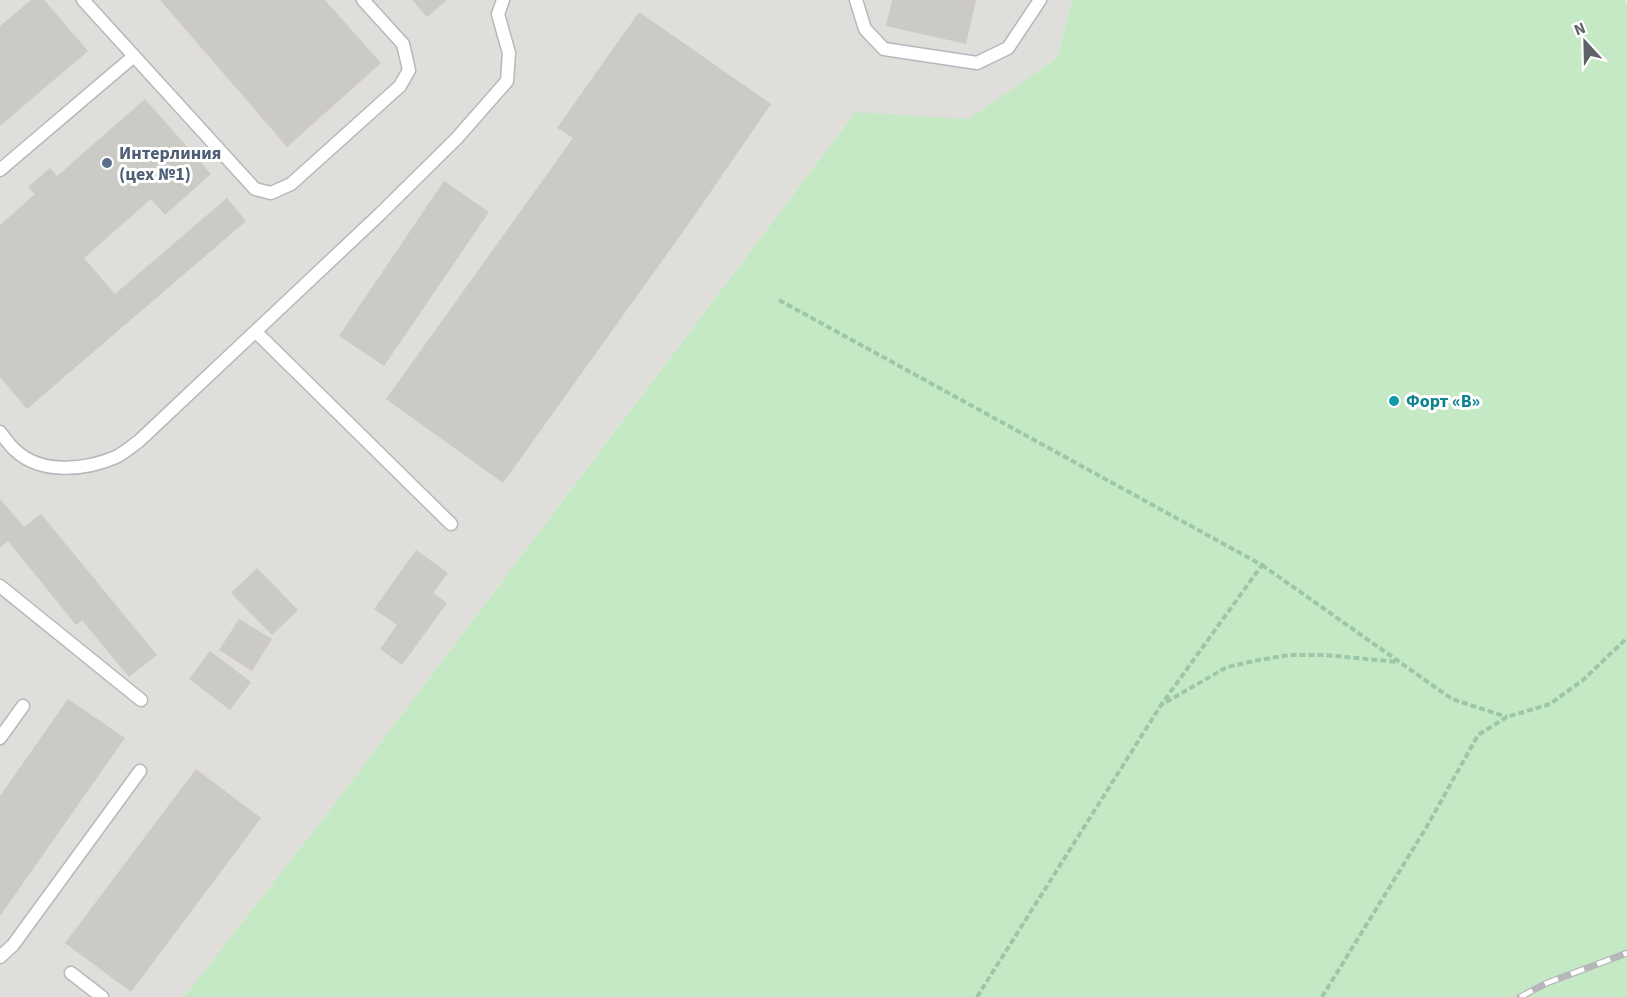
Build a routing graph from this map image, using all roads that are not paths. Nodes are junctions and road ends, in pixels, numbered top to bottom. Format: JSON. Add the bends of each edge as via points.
{"nodes":[{"id":1,"x":83,"y":0,"type":"edge"},
{"id":2,"x":363,"y":0,"type":"edge"},
{"id":3,"x":503,"y":0,"type":"edge"},
{"id":4,"x":856,"y":0,"type":"edge"},
{"id":5,"x":1040,"y":0,"type":"edge"},
{"id":6,"x":134,"y":56,"type":"junction"},
{"id":7,"x":0,"y":170,"type":"edge"},
{"id":8,"x":256,"y":332,"type":"junction"},
{"id":9,"x":0,"y":432,"type":"edge"},
{"id":10,"x":451,"y":525,"type":"dead end"},
{"id":11,"x":0,"y":586,"type":"edge"},
{"id":12,"x":141,"y":700,"type":"dead end"},
{"id":13,"x":22,"y":706,"type":"dead end"},
{"id":14,"x":0,"y":738,"type":"edge"},
{"id":15,"x":140,"y":771,"type":"dead end"},
{"id":16,"x":0,"y":957,"type":"edge"},
{"id":17,"x":72,"y":973,"type":"dead end"},
{"id":18,"x":102,"y":997,"type":"edge"}],
"edges":[{"from":1,"to":6,"type":"lane"},
{"from":2,"to":6,"type":"lane","via":[[403,44],[409,70],[400,86],[291,184],[271,193],[255,189]]},
{"from":3,"to":8,"type":"lane","via":[[498,14],[509,53],[507,81],[457,138]]},
{"from":4,"to":5,"type":"lane","via":[[865,29],[884,49],[977,63],[1008,48]]},
{"from":6,"to":7,"type":"lane"},
{"from":8,"to":9,"type":"lane","via":[[119,456],[93,465],[63,468],[35,463],[15,451]]},
{"from":8,"to":10,"type":"lane"},
{"from":11,"to":12,"type":"lane"},
{"from":13,"to":14,"type":"lane"},
{"from":15,"to":16,"type":"lane","via":[[13,945]]},
{"from":17,"to":18,"type":"lane"}]}
